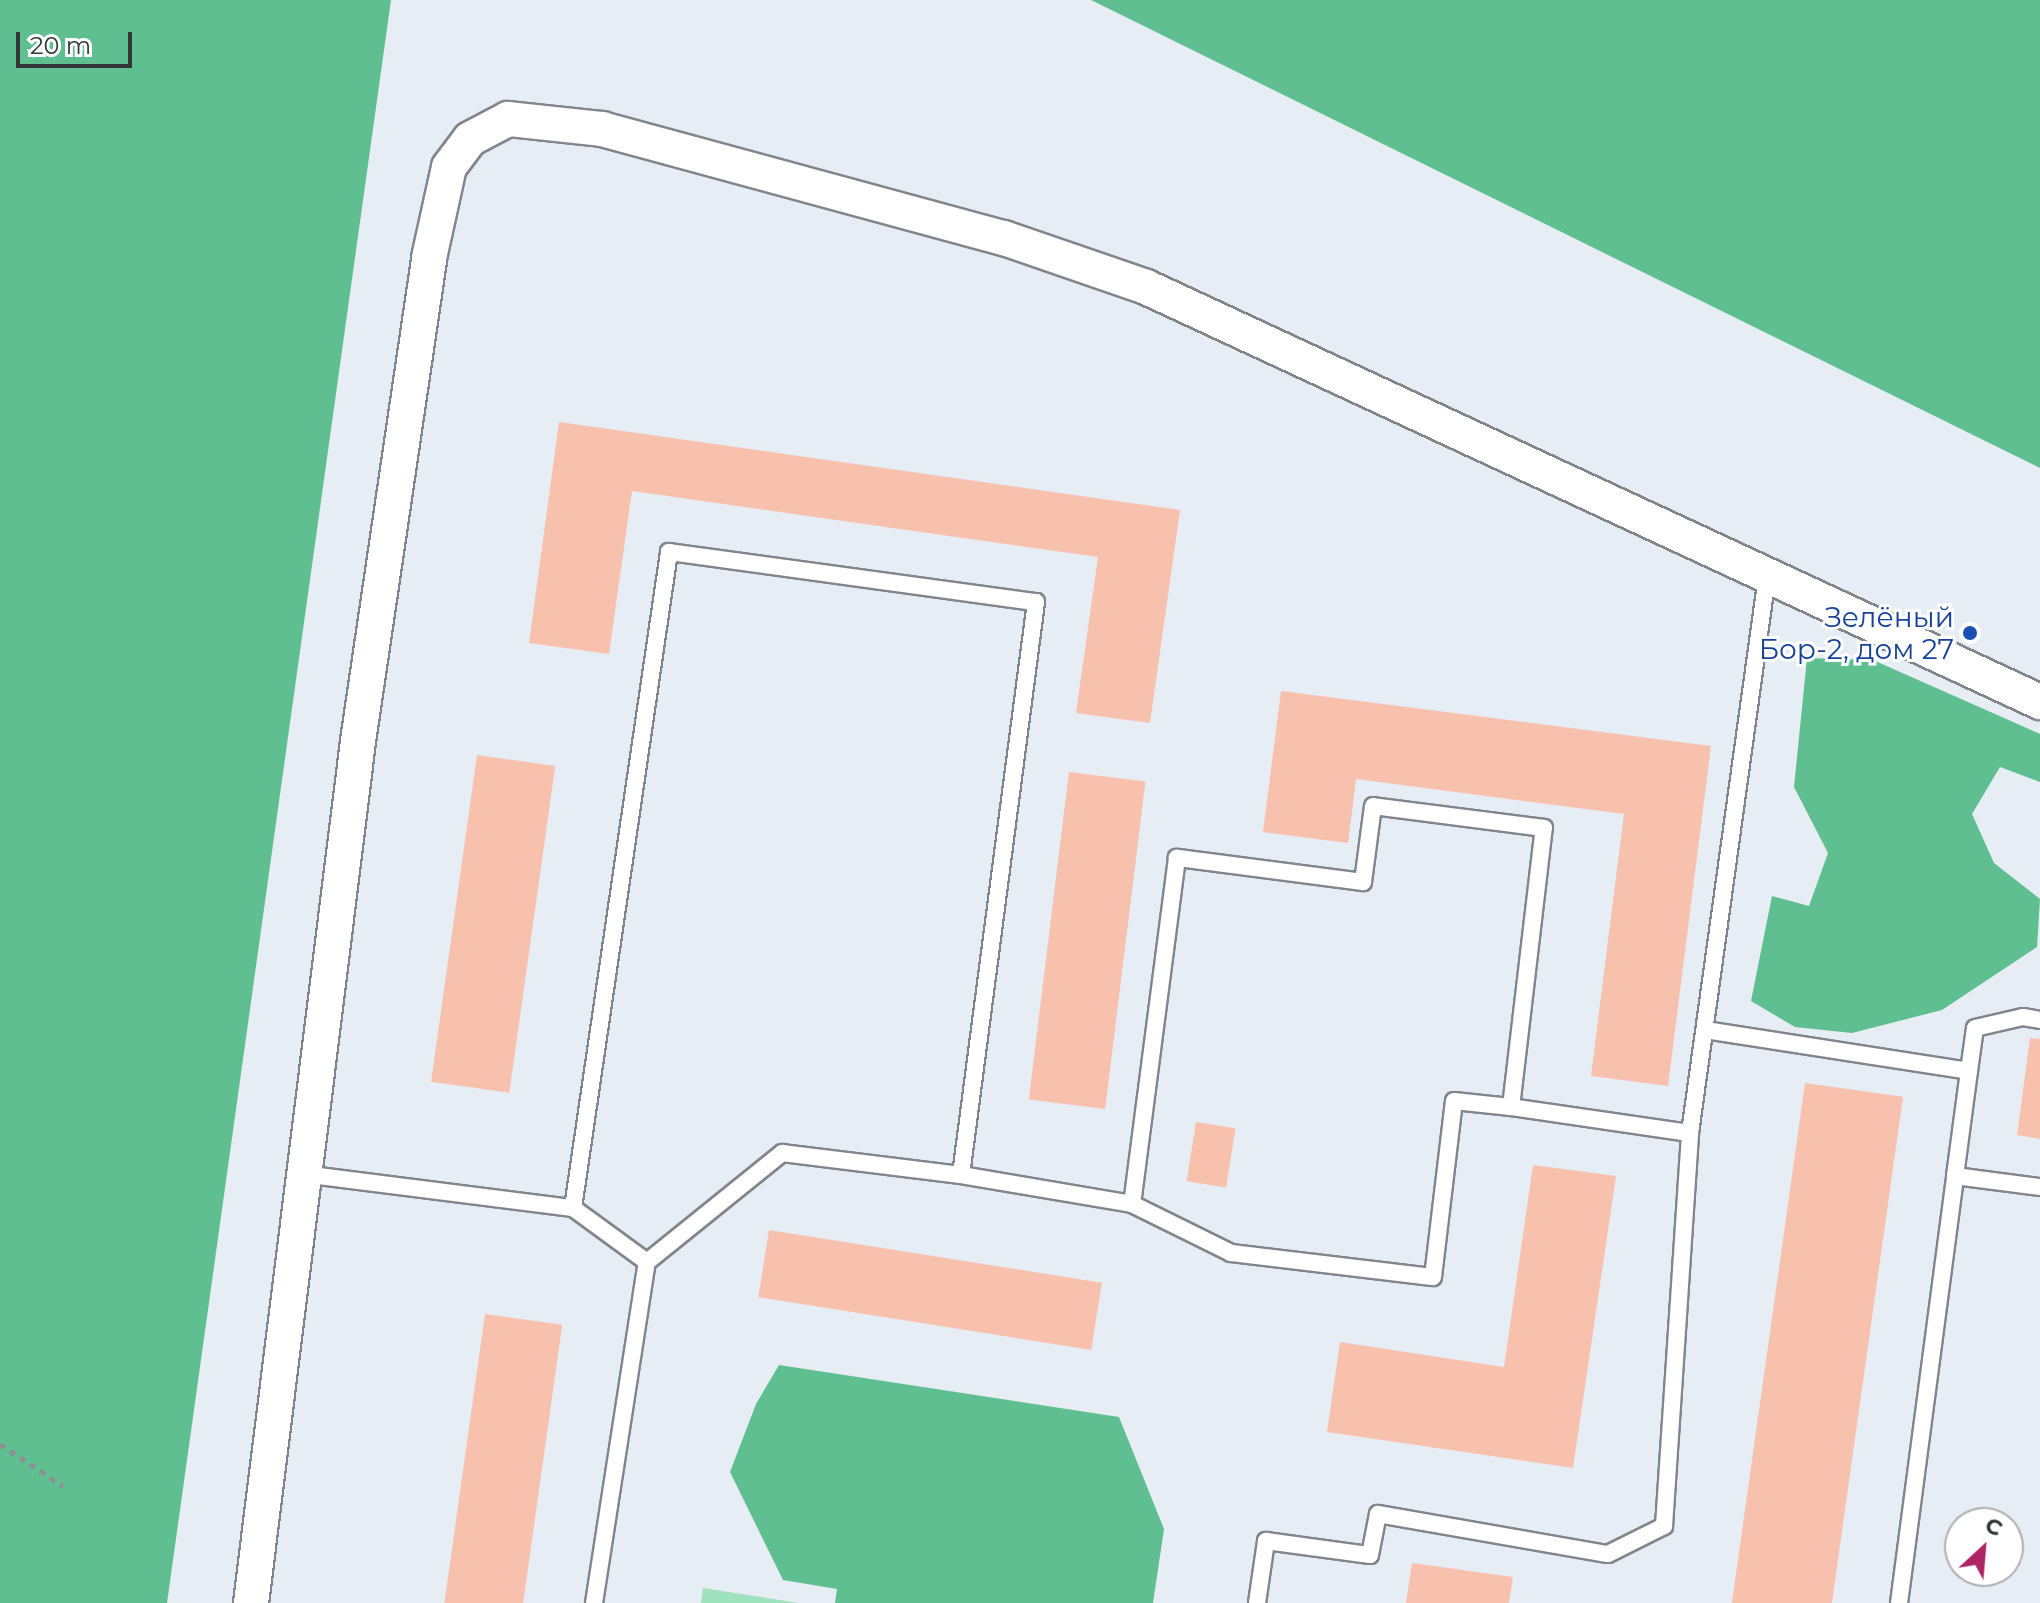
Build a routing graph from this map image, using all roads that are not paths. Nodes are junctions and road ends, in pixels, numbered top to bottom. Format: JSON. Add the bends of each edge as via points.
{"nodes":[{"id":1,"x":1767,"y":577,"type":"junction"},
{"id":2,"x":2040,"y":702,"type":"edge"},
{"id":3,"x":2040,"y":1020,"type":"edge"},
{"id":4,"x":1705,"y":1030,"type":"junction"},
{"id":5,"x":1969,"y":1071,"type":"junction"},
{"id":6,"x":1511,"y":1107,"type":"junction"},
{"id":7,"x":1690,"y":1133,"type":"junction"},
{"id":8,"x":303,"y":1174,"type":"junction"},
{"id":9,"x":961,"y":1175,"type":"junction"},
{"id":10,"x":1955,"y":1176,"type":"junction"},
{"id":11,"x":2040,"y":1187,"type":"edge"},
{"id":12,"x":1132,"y":1204,"type":"junction"},
{"id":13,"x":573,"y":1208,"type":"junction"},
{"id":14,"x":647,"y":1262,"type":"junction"},
{"id":15,"x":251,"y":1603,"type":"edge"},
{"id":16,"x":594,"y":1603,"type":"edge"},
{"id":17,"x":1257,"y":1603,"type":"edge"},
{"id":18,"x":1899,"y":1603,"type":"edge"}],
"edges":[{"from":1,"to":2,"type":"street"},
{"from":1,"to":4,"type":"lane"},
{"from":1,"to":8,"type":"street","via":[[1146,287],[1004,238],[602,129],[508,119],[470,139],[449,167],[429,258],[358,741]]},
{"from":3,"to":5,"type":"lane","via":[[2023,1017],[1975,1028]]},
{"from":4,"to":5,"type":"lane"},
{"from":4,"to":7,"type":"lane"},
{"from":5,"to":10,"type":"lane"},
{"from":6,"to":7,"type":"lane"},
{"from":6,"to":12,"type":"lane","via":[[1454,1101],[1433,1277],[1231,1253]]},
{"from":6,"to":12,"type":"lane","via":[[1544,828],[1373,806],[1363,882],[1177,858]]},
{"from":7,"to":17,"type":"lane","via":[[1664,1526],[1608,1554],[1378,1514],[1370,1555],[1266,1541]]},
{"from":8,"to":13,"type":"lane"},
{"from":8,"to":15,"type":"street"},
{"from":9,"to":12,"type":"lane"},
{"from":9,"to":13,"type":"lane","via":[[1036,602],[669,552]]},
{"from":9,"to":14,"type":"lane","via":[[782,1153]]},
{"from":10,"to":11,"type":"lane"},
{"from":10,"to":18,"type":"lane"},
{"from":13,"to":14,"type":"lane"},
{"from":14,"to":16,"type":"lane"}]}
